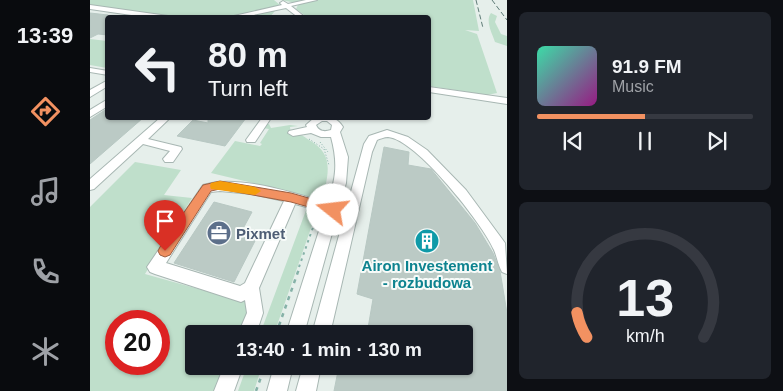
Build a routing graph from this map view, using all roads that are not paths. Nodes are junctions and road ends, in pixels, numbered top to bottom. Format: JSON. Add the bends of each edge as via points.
{"nodes":[{"id":1,"x":279,"y":0,"type":"edge"},
{"id":2,"x":314,"y":0,"type":"edge"},
{"id":3,"x":286,"y":6,"type":"junction"},
{"id":4,"x":90,"y":8,"type":"edge"},
{"id":5,"x":145,"y":15,"type":"edge"},
{"id":6,"x":242,"y":15,"type":"edge"},
{"id":7,"x":276,"y":15,"type":"edge"},
{"id":8,"x":299,"y":15,"type":"edge"},
{"id":9,"x":90,"y":70,"type":"edge"},
{"id":10,"x":105,"y":72,"type":"edge"},
{"id":11,"x":105,"y":84,"type":"edge"},
{"id":12,"x":431,"y":89,"type":"edge"},
{"id":13,"x":94,"y":91,"type":"edge"},
{"id":14,"x":507,"y":101,"type":"edge"},
{"id":15,"x":105,"y":104,"type":"edge"},
{"id":16,"x":90,"y":114,"type":"edge"},
{"id":17,"x":163,"y":120,"type":"edge"},
{"id":18,"x":265,"y":120,"type":"edge"},
{"id":19,"x":333,"y":121,"type":"edge"},
{"id":20,"x":313,"y":127,"type":"edge"},
{"id":21,"x":293,"y":133,"type":"dead end"},
{"id":22,"x":140,"y":140,"type":"junction"},
{"id":23,"x":251,"y":140,"type":"dead end"},
{"id":24,"x":168,"y":159,"type":"dead end"},
{"id":25,"x":334,"y":168,"type":"junction"},
{"id":26,"x":90,"y":186,"type":"edge"},
{"id":27,"x":291,"y":198,"type":"junction"},
{"id":28,"x":326,"y":208,"type":"junction"},
{"id":29,"x":507,"y":267,"type":"edge"},
{"id":30,"x":251,"y":288,"type":"junction"},
{"id":31,"x":250,"y":325,"type":"edge"},
{"id":32,"x":297,"y":325,"type":"edge"},
{"id":33,"x":323,"y":325,"type":"edge"},
{"id":34,"x":230,"y":375,"type":"edge"},
{"id":35,"x":281,"y":375,"type":"edge"},
{"id":36,"x":310,"y":375,"type":"edge"},
{"id":37,"x":224,"y":391,"type":"edge"},
{"id":38,"x":277,"y":391,"type":"edge"},
{"id":39,"x":306,"y":391,"type":"edge"}],
"edges":[{"from":1,"to":3,"type":"street"},
{"from":2,"to":3,"type":"street"},
{"from":3,"to":6,"type":"street"},
{"from":3,"to":7,"type":"street"},
{"from":3,"to":8,"type":"street"},
{"from":4,"to":5,"type":"street"},
{"from":9,"to":10,"type":"street"},
{"from":11,"to":13,"type":"street"},
{"from":12,"to":14,"type":"street"},
{"from":15,"to":16,"type":"street"},
{"from":17,"to":22,"type":"street"},
{"from":18,"to":23,"type":"street"},
{"from":19,"to":20,"type":"street"},
{"from":19,"to":20,"type":"street"},
{"from":19,"to":25,"type":"street","via":[[342,157]]},
{"from":20,"to":21,"type":"street"},
{"from":20,"to":25,"type":"street","via":[[332,149]]},
{"from":22,"to":24,"type":"street","via":[[178,149]]},
{"from":22,"to":26,"type":"street"},
{"from":25,"to":28,"type":"street","via":[[340,183]]},
{"from":27,"to":28,"type":"street"},
{"from":27,"to":30,"type":"street"},
{"from":27,"to":30,"type":"street","via":[[220,185],[207,188],[155,267],[241,294]]},
{"from":28,"to":32,"type":"street"},
{"from":29,"to":33,"type":"street","via":[[500,247],[445,172],[399,137],[380,134],[371,140],[367,152]]},
{"from":30,"to":31,"type":"street","via":[[255,313]]},
{"from":34,"to":37,"type":"street"},
{"from":35,"to":38,"type":"street"},
{"from":36,"to":39,"type":"street"}]}
